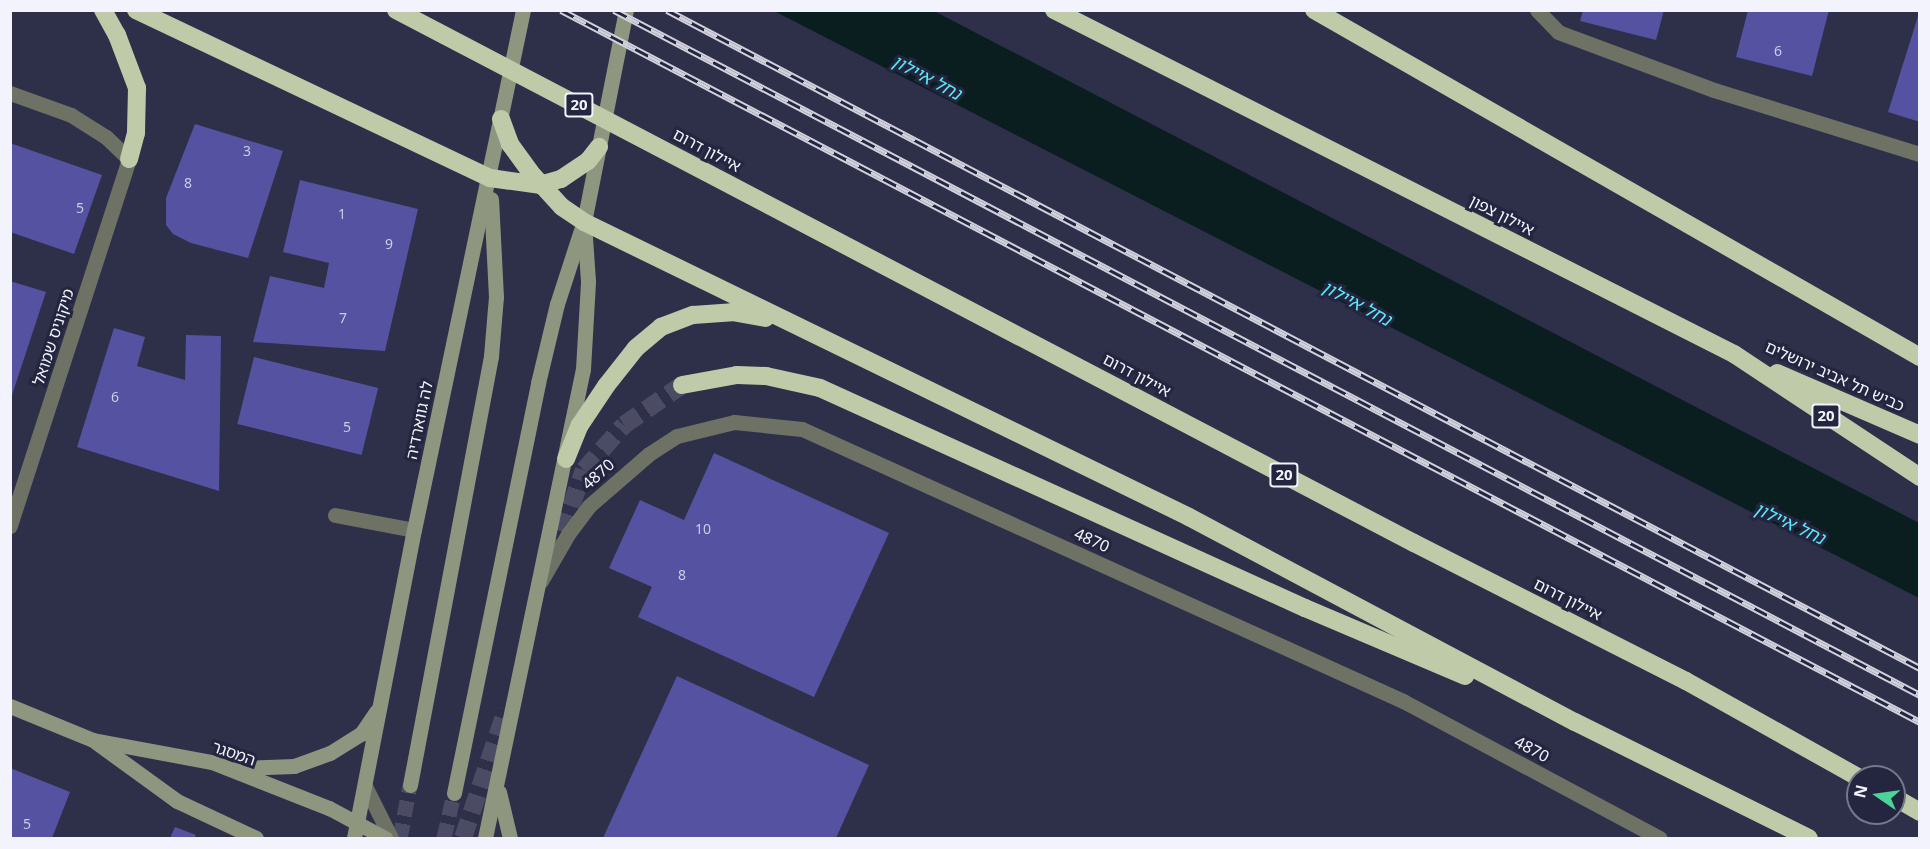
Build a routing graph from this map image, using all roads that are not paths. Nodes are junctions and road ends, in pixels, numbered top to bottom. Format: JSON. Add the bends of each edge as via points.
{"nodes":[{"id":1,"x":103,"y":10,"type":"edge"},
{"id":2,"x":136,"y":10,"type":"edge"},
{"id":3,"x":396,"y":10,"type":"edge"},
{"id":4,"x":523,"y":10,"type":"edge"},
{"id":5,"x":626,"y":10,"type":"edge"},
{"id":6,"x":1054,"y":10,"type":"edge"},
{"id":7,"x":1314,"y":10,"type":"edge"},
{"id":8,"x":1537,"y":10,"type":"edge"},
{"id":9,"x":10,"y":93,"type":"edge"},
{"id":10,"x":501,"y":119,"type":"junction"},
{"id":11,"x":599,"y":147,"type":"junction"},
{"id":12,"x":1920,"y":154,"type":"edge"},
{"id":13,"x":129,"y":159,"type":"junction"},
{"id":14,"x":490,"y":178,"type":"junction"},
{"id":15,"x":540,"y":185,"type":"junction"},
{"id":16,"x":584,"y":222,"type":"junction"},
{"id":17,"x":799,"y":328,"type":"junction"},
{"id":18,"x":1734,"y":354,"type":"junction"},
{"id":19,"x":1920,"y":357,"type":"edge"},
{"id":20,"x":682,"y":385,"type":"tunnel mouth"},
{"id":21,"x":1920,"y":435,"type":"edge"},
{"id":22,"x":566,"y":459,"type":"junction"},
{"id":23,"x":1920,"y":477,"type":"edge"},
{"id":24,"x":335,"y":515,"type":"dead end"},
{"id":25,"x":10,"y":526,"type":"edge"},
{"id":26,"x":414,"y":530,"type":"junction"},
{"id":27,"x":540,"y":582,"type":"junction"},
{"id":28,"x":381,"y":698,"type":"junction"},
{"id":29,"x":10,"y":706,"type":"edge"},
{"id":30,"x":1575,"y":722,"type":"junction"},
{"id":31,"x":93,"y":740,"type":"junction"},
{"id":32,"x":212,"y":762,"type":"junction"},
{"id":33,"x":1846,"y":770,"type":"edge"},
{"id":34,"x":410,"y":785,"type":"tunnel mouth"},
{"id":35,"x":365,"y":786,"type":"junction"},
{"id":36,"x":498,"y":788,"type":"junction"},
{"id":37,"x":454,"y":793,"type":"tunnel mouth"},
{"id":38,"x":1906,"y":804,"type":"edge"},
{"id":39,"x":1920,"y":812,"type":"edge"},
{"id":40,"x":232,"y":826,"type":"junction"},
{"id":41,"x":355,"y":831,"type":"edge"},
{"id":42,"x":245,"y":838,"type":"edge"},
{"id":43,"x":256,"y":838,"type":"edge"},
{"id":44,"x":363,"y":838,"type":"edge"},
{"id":45,"x":385,"y":838,"type":"edge"},
{"id":46,"x":391,"y":838,"type":"edge"},
{"id":47,"x":484,"y":838,"type":"edge"},
{"id":48,"x":510,"y":838,"type":"edge"},
{"id":49,"x":1660,"y":838,"type":"edge"},
{"id":50,"x":1809,"y":838,"type":"edge"}],
"edges":[{"from":1,"to":13,"type":"highway","via":[[137,88],[136,133]]},
{"from":2,"to":14,"type":"highway"},
{"from":3,"to":33,"type":"highway","name":"איילון דרום","number":"20","via":[[1414,543],[1686,681]]},
{"from":4,"to":10,"type":"main road","name":"לה גווארדיה"},
{"from":5,"to":11,"type":"main road"},
{"from":6,"to":18,"type":"highway","name":"איילון צפון","number":"20"},
{"from":7,"to":19,"type":"highway"},
{"from":8,"to":12,"type":"street","via":[[1558,32],[1714,90]]},
{"from":9,"to":13,"type":"street","via":[[71,114],[106,137]]},
{"from":10,"to":14,"type":"main road","name":"לה גווארדיה"},
{"from":10,"to":15,"type":"highway","via":[[510,144]]},
{"from":11,"to":15,"type":"highway","via":[[576,171]]},
{"from":11,"to":16,"type":"main road"},
{"from":13,"to":25,"type":"street","name":"מיקוניס שמואל"},
{"from":14,"to":15,"type":"highway"},
{"from":14,"to":26,"type":"main road","name":"לה גווארדיה"},
{"from":14,"to":34,"type":"main road","via":[[496,297],[492,356]]},
{"from":15,"to":16,"type":"highway"},
{"from":16,"to":17,"type":"highway"},
{"from":16,"to":22,"type":"main road","via":[[587,321]]},
{"from":16,"to":37,"type":"main road","via":[[557,304],[538,383]]},
{"from":17,"to":22,"type":"highway","via":[[732,312],[693,315],[661,327],[636,348],[597,399],[580,425]]},
{"from":17,"to":30,"type":"highway","via":[[1189,517]]},
{"from":18,"to":21,"type":"highway","name":"כביש תל אביב ירושלים"},
{"from":18,"to":23,"type":"highway","name":"איילון צפון","number":"20"},
{"from":20,"to":30,"type":"highway","via":[[737,375],[766,376],[820,388],[1305,608]]},
{"from":22,"to":27,"type":"main road"},
{"from":24,"to":26,"type":"street"},
{"from":26,"to":28,"type":"main road","name":"לה גווארדיה"},
{"from":27,"to":36,"type":"main road"},
{"from":27,"to":49,"type":"street","name":"4870","via":[[568,534],[612,483],[677,436],[706,426],[759,422],[802,429],[1403,700]]},
{"from":28,"to":32,"type":"main road","via":[[361,734],[330,753],[273,768],[244,769]]},
{"from":28,"to":35,"type":"main road","name":"לה גווארדיה"},
{"from":29,"to":31,"type":"main road","name":"המסגר"},
{"from":30,"to":50,"type":"highway"},
{"from":31,"to":32,"type":"main road","name":"המסגר"},
{"from":31,"to":40,"type":"main road","name":"המסגר","via":[[177,801]]},
{"from":32,"to":41,"type":"main road","name":"המסגר","via":[[329,808]]},
{"from":35,"to":41,"type":"main road","name":"לה גווארדיה"},
{"from":35,"to":46,"type":"street"},
{"from":36,"to":47,"type":"main road"},
{"from":36,"to":48,"type":"main road"},
{"from":38,"to":39,"type":"highway"},
{"from":40,"to":42,"type":"main road"},
{"from":40,"to":43,"type":"main road","name":"המסגר"},
{"from":41,"to":44,"type":"main road"},
{"from":41,"to":45,"type":"main road","name":"המסגר"}]}
